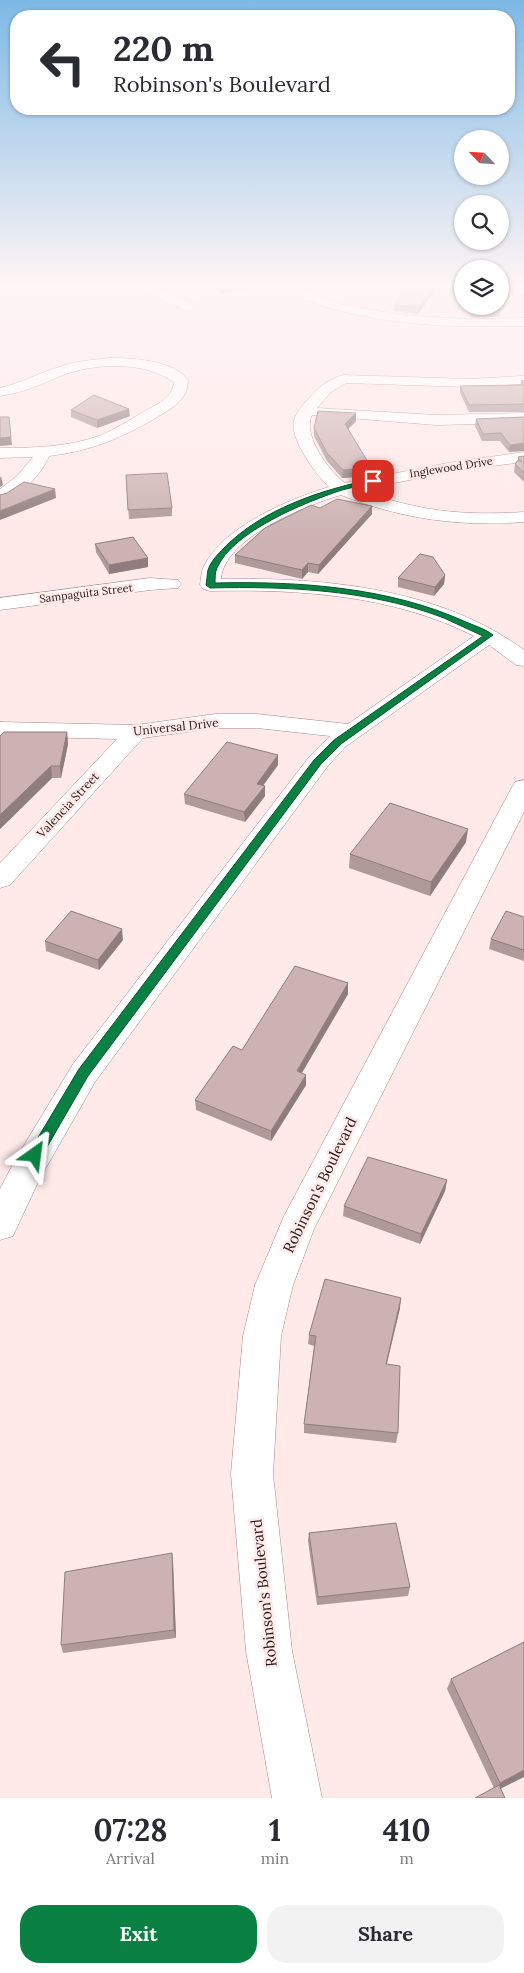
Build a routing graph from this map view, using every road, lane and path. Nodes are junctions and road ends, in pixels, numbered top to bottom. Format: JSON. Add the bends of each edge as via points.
{"nodes":[{"id":1,"x":58,"y":372,"type":"edge"},
{"id":2,"x":168,"y":372,"type":"edge"},
{"id":3,"x":524,"y":380,"type":"edge"},
{"id":4,"x":0,"y":392,"type":"edge"},
{"id":5,"x":306,"y":411,"type":"junction"},
{"id":6,"x":524,"y":418,"type":"edge"},
{"id":7,"x":0,"y":453,"type":"edge"},
{"id":8,"x":40,"y":453,"type":"junction"},
{"id":9,"x":524,"y":457,"type":"edge"},
{"id":10,"x":341,"y":488,"type":"junction"},
{"id":11,"x":0,"y":496,"type":"edge"},
{"id":12,"x":524,"y":516,"type":"edge"},
{"id":13,"x":171,"y":584,"type":"dead end"},
{"id":14,"x":0,"y":604,"type":"edge"},
{"id":15,"x":489,"y":635,"type":"junction"},
{"id":16,"x":524,"y":660,"type":"edge"},
{"id":17,"x":0,"y":729,"type":"edge"},
{"id":18,"x":352,"y":731,"type":"junction"},
{"id":19,"x":136,"y":732,"type":"junction"},
{"id":20,"x":524,"y":787,"type":"edge"},
{"id":21,"x":0,"y":879,"type":"edge"},
{"id":22,"x":0,"y":1225,"type":"edge"},
{"id":23,"x":298,"y":1798,"type":"edge"}],
"edges":[{"from":1,"to":4,"type":"street"},
{"from":2,"to":8,"type":"street","via":[[181,380],[182,387],[175,399],[119,433],[80,446]]},
{"from":3,"to":5,"type":"street","via":[[469,383],[368,378],[336,382]]},
{"from":5,"to":6,"type":"street","via":[[436,420]]},
{"from":5,"to":10,"type":"street","via":[[302,421],[303,437],[327,474]]},
{"from":7,"to":8,"type":"street"},
{"from":8,"to":11,"type":"street","via":[[41,458],[35,468]]},
{"from":9,"to":10,"type":"street","name":"Inglewood Drive","via":[[487,460]]},
{"from":10,"to":12,"type":"street","via":[[404,510],[436,516],[473,519]]},
{"from":10,"to":15,"type":"street","name":"Inglewood Drive","via":[[256,525],[218,558],[212,569],[210,585],[268,584],[358,594],[447,616]]},
{"from":13,"to":14,"type":"street","name":"Sampaguita Street"},
{"from":15,"to":16,"type":"street"},
{"from":15,"to":18,"type":"street"},
{"from":17,"to":19,"type":"street","name":"Universal Drive"},
{"from":18,"to":19,"type":"street","name":"Universal Drive","via":[[257,721],[215,722]]},
{"from":18,"to":22,"type":"street","via":[[318,762],[84,1073],[26,1172]]},
{"from":19,"to":21,"type":"street","name":"Valencia Street"},
{"from":20,"to":23,"type":"street","name":"Robinson's Boulevard","via":[[297,1227],[274,1285],[262,1336],[252,1474],[269,1652]]}]}
